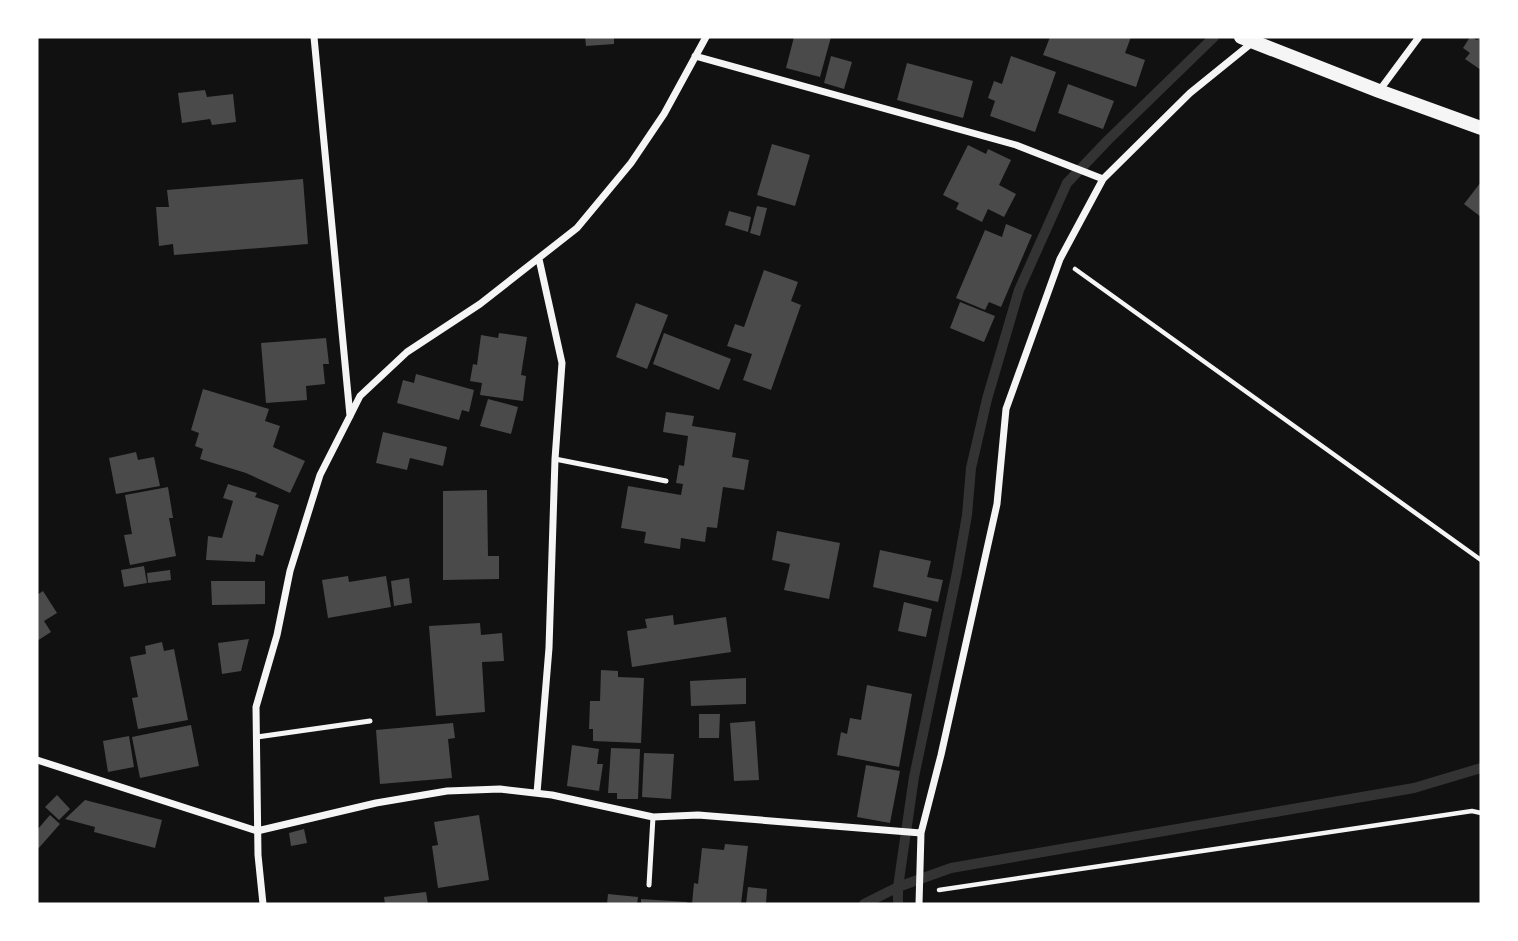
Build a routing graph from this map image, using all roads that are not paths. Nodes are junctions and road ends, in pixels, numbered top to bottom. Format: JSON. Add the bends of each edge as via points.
{"nodes":[{"id":1,"x":314,"y":37,"type":"edge"},
{"id":2,"x":706,"y":37,"type":"edge"},
{"id":3,"x":1419,"y":37,"type":"edge"},
{"id":4,"x":1250,"y":38,"type":"edge"},
{"id":5,"x":695,"y":56,"type":"junction"},
{"id":6,"x":1379,"y":91,"type":"junction"},
{"id":7,"x":1481,"y":128,"type":"edge"},
{"id":8,"x":1103,"y":179,"type":"junction"},
{"id":9,"x":539,"y":259,"type":"junction"},
{"id":10,"x":350,"y":416,"type":"junction"},
{"id":11,"x":555,"y":459,"type":"junction"},
{"id":12,"x":666,"y":481,"type":"dead end"},
{"id":13,"x":370,"y":721,"type":"dead end"},
{"id":14,"x":257,"y":737,"type":"junction"},
{"id":15,"x":37,"y":760,"type":"edge"},
{"id":16,"x":537,"y":793,"type":"junction"},
{"id":17,"x":653,"y":817,"type":"junction"},
{"id":18,"x":257,"y":831,"type":"junction"},
{"id":19,"x":921,"y":833,"type":"junction"},
{"id":20,"x":649,"y":885,"type":"dead end"},
{"id":21,"x":263,"y":904,"type":"edge"},
{"id":22,"x":919,"y":904,"type":"edge"}],
"edges":[{"from":1,"to":10,"type":"street"},
{"from":2,"to":5,"type":"street"},
{"from":3,"to":6,"type":"street"},
{"from":4,"to":6,"type":"main road"},
{"from":4,"to":8,"type":"street"},
{"from":5,"to":8,"type":"street","via":[[1016,145]]},
{"from":5,"to":9,"type":"street","via":[[631,163],[577,228]]},
{"from":6,"to":7,"type":"main road"},
{"from":8,"to":19,"type":"street","via":[[1060,259],[1006,410],[997,504]]},
{"from":9,"to":10,"type":"street","via":[[407,352],[360,396]]},
{"from":9,"to":11,"type":"street","via":[[562,363]]},
{"from":10,"to":14,"type":"street","via":[[320,475],[290,571],[256,707]]},
{"from":11,"to":12,"type":"lane"},
{"from":11,"to":16,"type":"street","via":[[549,648]]},
{"from":13,"to":14,"type":"lane"},
{"from":14,"to":18,"type":"street"},
{"from":15,"to":18,"type":"street"},
{"from":16,"to":17,"type":"street"},
{"from":16,"to":18,"type":"street","via":[[447,791]]},
{"from":17,"to":19,"type":"street","via":[[698,815]]},
{"from":17,"to":20,"type":"lane"},
{"from":18,"to":21,"type":"street"},
{"from":19,"to":22,"type":"street"}]}
